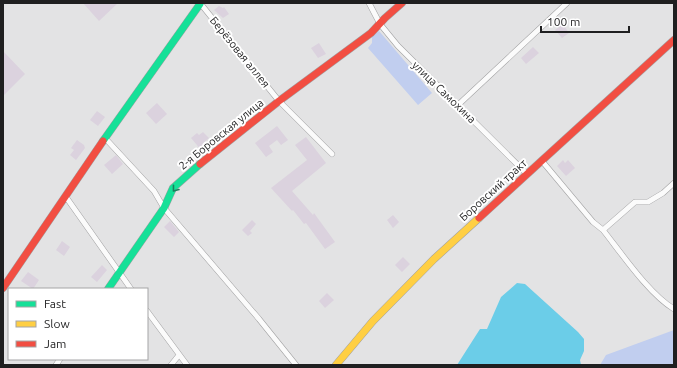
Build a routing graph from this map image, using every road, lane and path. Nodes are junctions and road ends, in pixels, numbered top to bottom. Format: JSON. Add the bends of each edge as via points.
{"nodes":[{"id":1,"x":200,"y":3,"type":"edge"},
{"id":2,"x":369,"y":3,"type":"edge"},
{"id":3,"x":402,"y":3,"type":"edge"},
{"id":4,"x":567,"y":3,"type":"edge"},
{"id":5,"x":380,"y":24,"type":"junction"},
{"id":6,"x":674,"y":40,"type":"edge"},
{"id":7,"x":279,"y":101,"type":"junction"},
{"id":8,"x":458,"y":105,"type":"junction"},
{"id":9,"x":105,"y":138,"type":"junction"},
{"id":10,"x":332,"y":154,"type":"dead end"},
{"id":11,"x":542,"y":161,"type":"junction"},
{"id":12,"x":527,"y":174,"type":"junction"},
{"id":13,"x":674,"y":182,"type":"edge"},
{"id":14,"x":66,"y":197,"type":"junction"},
{"id":15,"x":164,"y":208,"type":"junction"},
{"id":16,"x":603,"y":230,"type":"junction"},
{"id":17,"x":119,"y":272,"type":"junction"},
{"id":18,"x":3,"y":288,"type":"edge"},
{"id":19,"x":109,"y":288,"type":"edge"},
{"id":20,"x":130,"y":288,"type":"edge"},
{"id":21,"x":674,"y":309,"type":"edge"},
{"id":22,"x":148,"y":312,"type":"edge"},
{"id":23,"x":179,"y":355,"type":"junction"},
{"id":24,"x":171,"y":365,"type":"edge"},
{"id":25,"x":187,"y":365,"type":"edge"},
{"id":26,"x":296,"y":365,"type":"edge"},
{"id":27,"x":336,"y":365,"type":"edge"}],
"edges":[{"from":1,"to":7,"type":"street","name":"Берёзовая аллея"},
{"from":1,"to":9,"type":"street"},
{"from":2,"to":5,"type":"street","name":"улица Самохина"},
{"from":3,"to":5,"type":"street","name":"2-я Боровская улица"},
{"from":4,"to":8,"type":"street"},
{"from":5,"to":7,"type":"street","name":"2-я Боровская улица"},
{"from":5,"to":8,"type":"street","name":"улица Самохина","via":[[398,46]]},
{"from":6,"to":11,"type":"street","name":"Боровский тракт"},
{"from":7,"to":10,"type":"street","name":"Берёзовая аллея"},
{"from":7,"to":15,"type":"street","name":"2-я Боровская улица","one_way":true,"via":[[173,188]]},
{"from":8,"to":12,"type":"street","name":"улица Самохина"},
{"from":9,"to":14,"type":"street"},
{"from":9,"to":15,"type":"street","via":[[154,191]]},
{"from":11,"to":12,"type":"street","name":"Боровский тракт"},
{"from":11,"to":16,"type":"street","via":[[593,222]]},
{"from":12,"to":27,"type":"street","name":"Боровский тракт","via":[[434,259],[373,321]]},
{"from":13,"to":16,"type":"street","via":[[663,193],[648,202],[635,202]]},
{"from":14,"to":17,"type":"street"},
{"from":14,"to":18,"type":"street"},
{"from":15,"to":17,"type":"street","name":"2-я Боровская улица"},
{"from":15,"to":26,"type":"street"},
{"from":16,"to":21,"type":"street","via":[[651,289]]},
{"from":17,"to":19,"type":"street","name":"2-я Боровская улица"},
{"from":17,"to":20,"type":"street"},
{"from":22,"to":23,"type":"street"},
{"from":23,"to":24,"type":"street"},
{"from":23,"to":25,"type":"street"}]}
